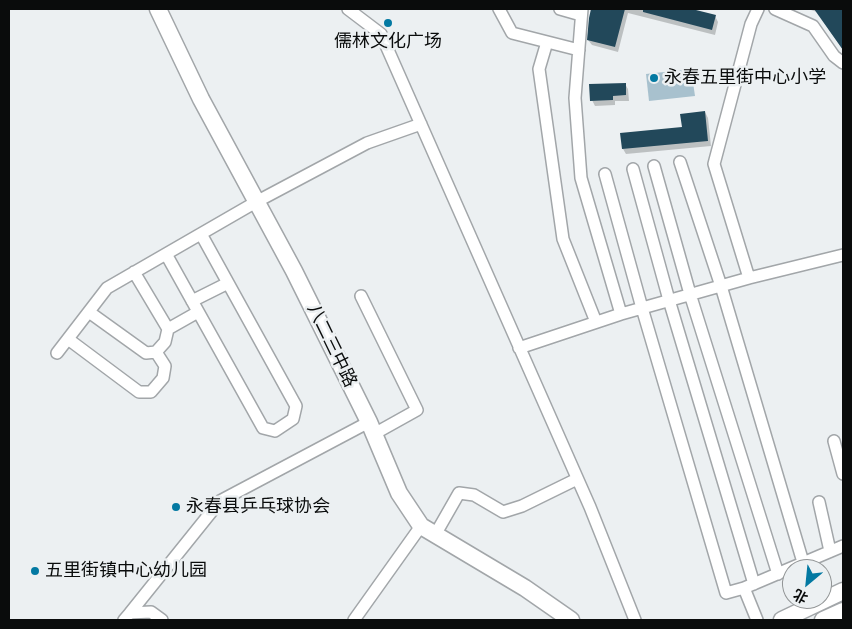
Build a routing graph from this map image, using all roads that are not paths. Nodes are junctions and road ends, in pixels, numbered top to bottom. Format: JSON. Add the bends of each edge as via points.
{"nodes":[{"id":1,"x":158,"y":9,"type":"edge"},
{"id":2,"x":348,"y":9,"type":"edge"},
{"id":3,"x":500,"y":9,"type":"edge"},
{"id":4,"x":560,"y":9,"type":"edge"},
{"id":5,"x":758,"y":9,"type":"edge"},
{"id":6,"x":775,"y":9,"type":"edge"},
{"id":7,"x":582,"y":12,"type":"edge"},
{"id":8,"x":547,"y":42,"type":"junction"},
{"id":9,"x":579,"y":50,"type":"junction"},
{"id":10,"x":843,"y":63,"type":"edge"},
{"id":11,"x":421,"y":124,"type":"junction"},
{"id":12,"x":680,"y":162,"type":"dead end"},
{"id":13,"x":654,"y":166,"type":"dead end"},
{"id":14,"x":633,"y":169,"type":"dead end"},
{"id":15,"x":605,"y":174,"type":"dead end"},
{"id":16,"x":256,"y":202,"type":"junction"},
{"id":17,"x":201,"y":234,"type":"junction"},
{"id":18,"x":166,"y":254,"type":"junction"},
{"id":19,"x":843,"y":256,"type":"edge"},
{"id":20,"x":134,"y":272,"type":"junction"},
{"id":21,"x":749,"y":278,"type":"junction"},
{"id":22,"x":228,"y":283,"type":"junction"},
{"id":23,"x":721,"y":286,"type":"junction"},
{"id":24,"x":690,"y":294,"type":"junction"},
{"id":25,"x":361,"y":296,"type":"dead end"},
{"id":26,"x":668,"y":300,"type":"junction"},
{"id":27,"x":192,"y":301,"type":"junction"},
{"id":28,"x":642,"y":308,"type":"junction"},
{"id":29,"x":89,"y":312,"type":"junction"},
{"id":30,"x":198,"y":312,"type":"junction"},
{"id":31,"x":621,"y":314,"type":"junction"},
{"id":32,"x":596,"y":322,"type":"junction"},
{"id":33,"x":168,"y":329,"type":"junction"},
{"id":34,"x":68,"y":339,"type":"junction"},
{"id":35,"x":519,"y":348,"type":"junction"},
{"id":36,"x":156,"y":352,"type":"junction"},
{"id":37,"x":57,"y":353,"type":"dead end"},
{"id":38,"x":371,"y":428,"type":"junction"},
{"id":39,"x":834,"y":441,"type":"dead end"},
{"id":40,"x":843,"y":474,"type":"edge"},
{"id":41,"x":577,"y":479,"type":"junction"},
{"id":42,"x":819,"y":502,"type":"dead end"},
{"id":43,"x":421,"y":526,"type":"junction"},
{"id":44,"x":435,"y":534,"type":"junction"},
{"id":45,"x":843,"y":546,"type":"edge"},
{"id":46,"x":830,"y":551,"type":"junction"},
{"id":47,"x":802,"y":559,"type":"edge"},
{"id":48,"x":816,"y":559,"type":"edge"},
{"id":49,"x":782,"y":573,"type":"edge"},
{"id":50,"x":778,"y":574,"type":"junction"},
{"id":51,"x":749,"y":586,"type":"junction"},
{"id":52,"x":802,"y":609,"type":"edge"},
{"id":53,"x":843,"y":611,"type":"edge"},
{"id":54,"x":127,"y":617,"type":"edge"},
{"id":55,"x":162,"y":620,"type":"edge"},
{"id":56,"x":354,"y":620,"type":"edge"},
{"id":57,"x":571,"y":620,"type":"edge"},
{"id":58,"x":635,"y":620,"type":"edge"},
{"id":59,"x":758,"y":620,"type":"edge"},
{"id":60,"x":782,"y":620,"type":"edge"},
{"id":61,"x":823,"y":620,"type":"edge"}],
"edges":[{"from":1,"to":16,"type":"main road","name":"八二三中路"},
{"from":2,"to":11,"type":"street","via":[[381,34]]},
{"from":3,"to":8,"type":"street","via":[[512,33]]},
{"from":4,"to":7,"type":"street"},
{"from":5,"to":21,"type":"street","via":[[751,24],[714,164]]},
{"from":6,"to":10,"type":"street","via":[[813,26],[834,56]]},
{"from":7,"to":9,"type":"street"},
{"from":8,"to":9,"type":"street"},
{"from":8,"to":32,"type":"street","via":[[539,69],[563,239]]},
{"from":9,"to":31,"type":"street","via":[[575,98],[581,178]]},
{"from":11,"to":16,"type":"street","via":[[367,143]]},
{"from":11,"to":35,"type":"street"},
{"from":12,"to":23,"type":"street"},
{"from":13,"to":24,"type":"street"},
{"from":14,"to":26,"type":"street"},
{"from":15,"to":28,"type":"street"},
{"from":16,"to":17,"type":"street"},
{"from":16,"to":38,"type":"main road","name":"八二三中路","via":[[294,271]]},
{"from":17,"to":18,"type":"street"},
{"from":17,"to":22,"type":"street"},
{"from":18,"to":20,"type":"street"},
{"from":18,"to":27,"type":"street"},
{"from":19,"to":21,"type":"street"},
{"from":20,"to":29,"type":"street","via":[[107,288]]},
{"from":20,"to":33,"type":"street"},
{"from":21,"to":23,"type":"street"},
{"from":22,"to":27,"type":"street"},
{"from":22,"to":30,"type":"street","via":[[296,406],[293,419],[275,431],[263,428]]},
{"from":23,"to":24,"type":"street"},
{"from":23,"to":47,"type":"street"},
{"from":24,"to":26,"type":"street"},
{"from":24,"to":50,"type":"street"},
{"from":25,"to":38,"type":"street","via":[[418,410]]},
{"from":26,"to":28,"type":"street"},
{"from":26,"to":51,"type":"street"},
{"from":27,"to":30,"type":"street"},
{"from":28,"to":31,"type":"street"},
{"from":28,"to":51,"type":"street","via":[[726,593]]},
{"from":29,"to":34,"type":"street"},
{"from":29,"to":36,"type":"street","via":[[146,353]]},
{"from":30,"to":33,"type":"street"},
{"from":31,"to":32,"type":"street"},
{"from":32,"to":35,"type":"street"},
{"from":33,"to":36,"type":"street","via":[[165,342]]},
{"from":34,"to":36,"type":"street","via":[[139,392],[151,392],[162,378],[165,366]]},
{"from":34,"to":37,"type":"street"},
{"from":35,"to":41,"type":"street"},
{"from":38,"to":43,"type":"main road","name":"八二三中路","via":[[399,493]]},
{"from":38,"to":54,"type":"street","via":[[220,501]]},
{"from":39,"to":40,"type":"street"},
{"from":41,"to":44,"type":"street","via":[[503,512],[474,495],[459,493]]},
{"from":41,"to":58,"type":"street"},
{"from":42,"to":46,"type":"street"},
{"from":43,"to":44,"type":"main road","name":"八二三中路"},
{"from":43,"to":56,"type":"street"},
{"from":44,"to":57,"type":"main road","name":"八二三中路","via":[[526,588]]},
{"from":45,"to":46,"type":"street"},
{"from":46,"to":48,"type":"street"},
{"from":49,"to":50,"type":"street"},
{"from":50,"to":51,"type":"street"},
{"from":51,"to":59,"type":"street"},
{"from":52,"to":60,"type":"main road"},
{"from":53,"to":61,"type":"main road"},
{"from":54,"to":55,"type":"street","via":[[151,612]]}]}
